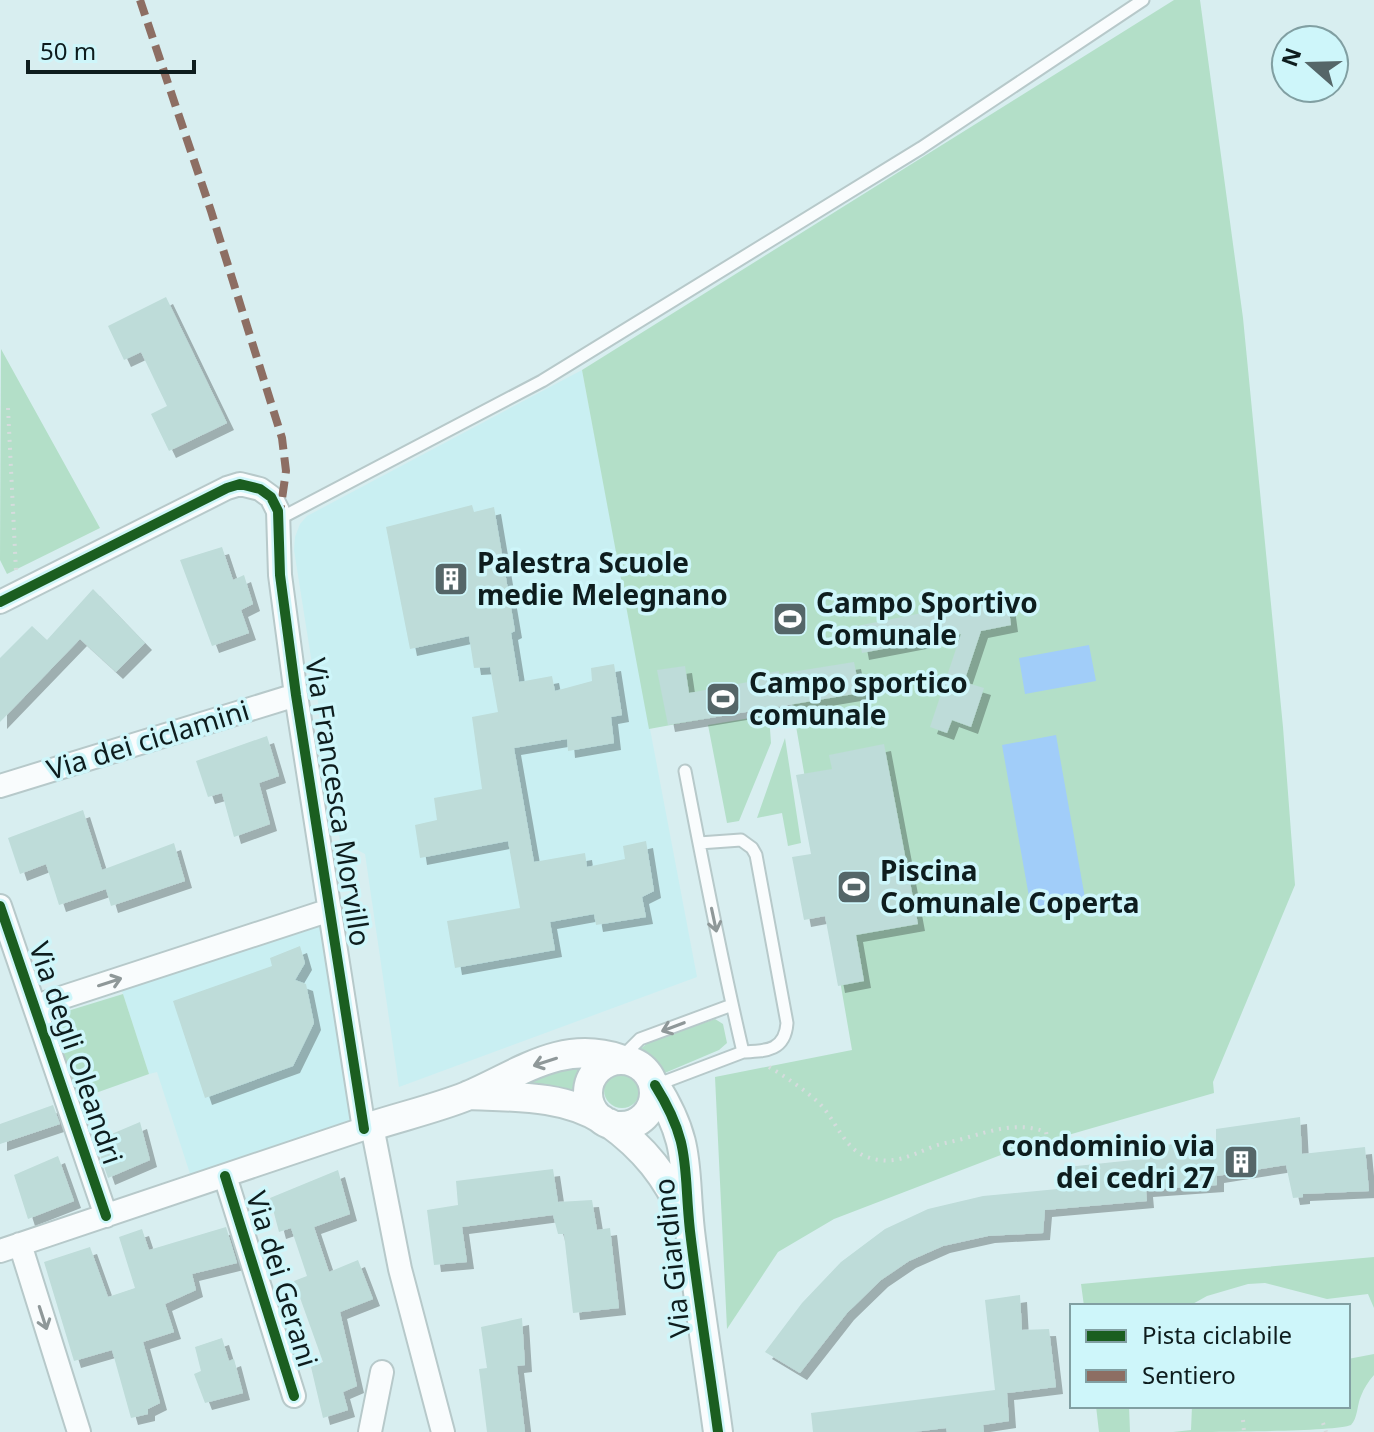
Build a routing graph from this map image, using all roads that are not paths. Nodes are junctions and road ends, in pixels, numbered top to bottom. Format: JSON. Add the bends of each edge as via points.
{"nodes":[{"id":1,"x":1143,"y":0,"type":"edge"},
{"id":2,"x":279,"y":519,"type":"junction"},
{"id":3,"x":8,"y":598,"type":"edge"},
{"id":4,"x":296,"y":695,"type":"junction"},
{"id":5,"x":685,"y":771,"type":"dead end"},
{"id":6,"x":0,"y":786,"type":"edge"},
{"id":7,"x":699,"y":843,"type":"junction"},
{"id":8,"x":0,"y":906,"type":"edge"},
{"id":9,"x":330,"y":910,"type":"junction"},
{"id":10,"x":732,"y":1005,"type":"junction"},
{"id":11,"x":36,"y":1006,"type":"junction"},
{"id":12,"x":743,"y":1052,"type":"junction"},
{"id":13,"x":620,"y":1059,"type":"junction"},
{"id":14,"x":655,"y":1085,"type":"junction"},
{"id":15,"x":468,"y":1095,"type":"junction"},
{"id":16,"x":606,"y":1122,"type":"junction"},
{"id":17,"x":368,"y":1128,"type":"junction"},
{"id":18,"x":225,"y":1176,"type":"junction"},
{"id":19,"x":106,"y":1216,"type":"junction"},
{"id":20,"x":690,"y":1228,"type":"junction"},
{"id":21,"x":10,"y":1248,"type":"edge"},
{"id":22,"x":382,"y":1372,"type":"dead end"},
{"id":23,"x":294,"y":1396,"type":"dead end"},
{"id":24,"x":79,"y":1432,"type":"edge"},
{"id":25,"x":370,"y":1432,"type":"edge"},
{"id":26,"x":443,"y":1432,"type":"edge"},
{"id":27,"x":718,"y":1432,"type":"edge"}],
"edges":[{"from":1,"to":2,"type":"lane","via":[[921,148],[542,381]]},
{"from":2,"to":3,"type":"street","via":[[274,501],[260,489],[240,484]]},
{"from":2,"to":4,"type":"street","name":"Via Francesca Morvillo","via":[[280,575]]},
{"from":4,"to":6,"type":"street","name":"Via dei ciclamini"},
{"from":4,"to":9,"type":"street","name":"Via Francesca Morvillo"},
{"from":5,"to":7,"type":"lane"},
{"from":7,"to":10,"type":"lane","one_way":true},
{"from":7,"to":12,"type":"lane","via":[[741,840],[758,862],[787,1032],[775,1048]]},
{"from":8,"to":11,"type":"street","name":"Via degli Oleandri"},
{"from":11,"to":9,"type":"street","one_way":true},
{"from":9,"to":17,"type":"street","name":"Via Francesca Morvillo"},
{"from":10,"to":12,"type":"lane"},
{"from":10,"to":13,"type":"lane","one_way":true,"via":[[640,1039]]},
{"from":11,"to":19,"type":"street","name":"Via degli Oleandri"},
{"from":12,"to":14,"type":"lane"},
{"from":13,"to":14,"type":"street","name":"Via Giardino","via":[[641,1069]]},
{"from":13,"to":15,"type":"street","name":"Via Giardino","one_way":true,"via":[[574,1052]]},
{"from":13,"to":16,"type":"street","name":"Via Giardino","via":[[600,1067],[589,1085],[591,1106]]},
{"from":14,"to":16,"type":"street","via":[[653,1105],[639,1121]]},
{"from":14,"to":20,"type":"street","name":"Via Giardino","via":[[682,1141]]},
{"from":15,"to":16,"type":"street","name":"Via Giardino","via":[[556,1101]]},
{"from":15,"to":17,"type":"street","name":"Via Giardino"},
{"from":16,"to":20,"type":"street","name":"Via Giardino","via":[[652,1161]]},
{"from":17,"to":18,"type":"street","name":"Via Giardino"},
{"from":17,"to":26,"type":"street","name":"Via Francesca Morvillo"},
{"from":18,"to":19,"type":"street","name":"Via Giardino"},
{"from":18,"to":23,"type":"street","name":"Via dei Gerani"},
{"from":19,"to":21,"type":"street","name":"Via Giardino"},
{"from":20,"to":27,"type":"street","name":"Via Giardino"},
{"from":21,"to":24,"type":"street","one_way":true},
{"from":22,"to":25,"type":"street"}]}
